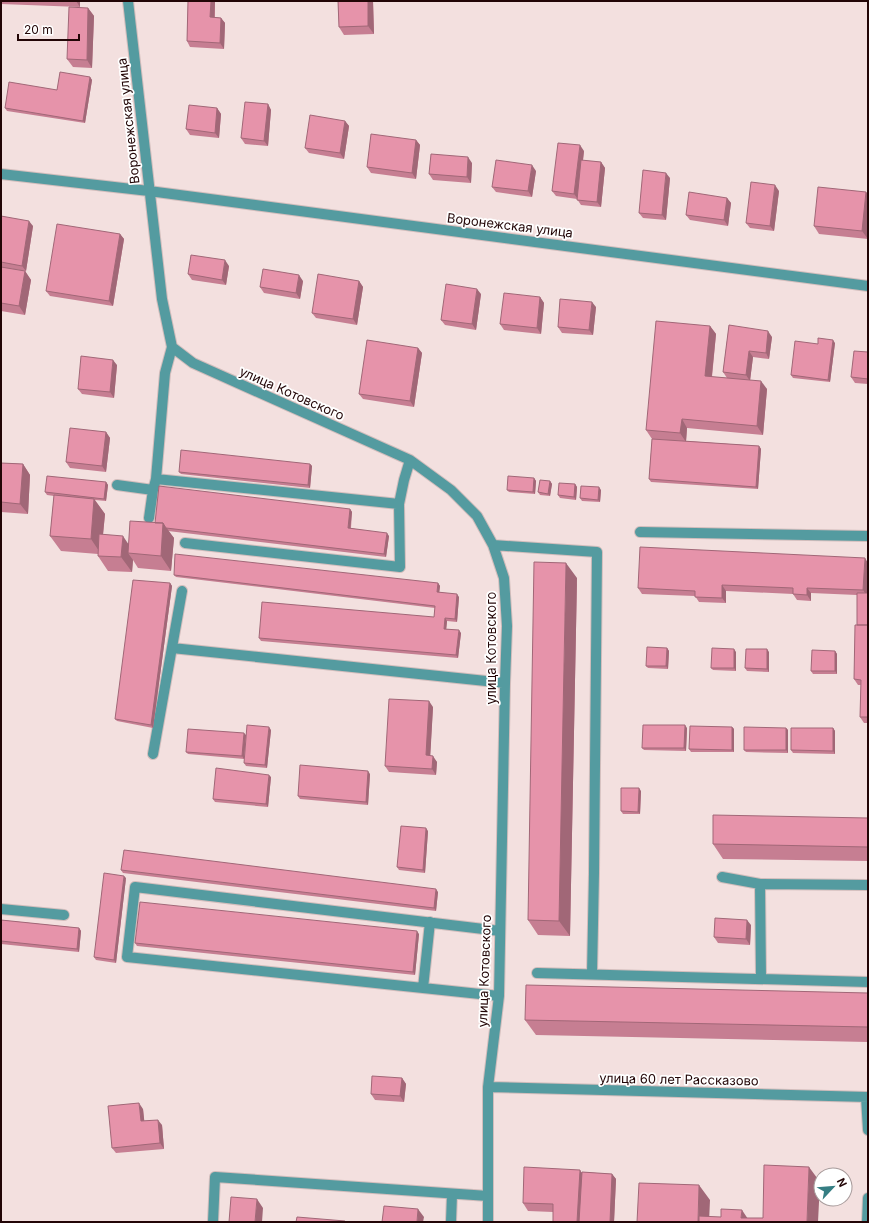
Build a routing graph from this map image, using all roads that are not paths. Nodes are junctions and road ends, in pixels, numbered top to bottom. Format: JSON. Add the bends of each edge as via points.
{"nodes":[{"id":1,"x":128,"y":1,"type":"edge"},
{"id":2,"x":1,"y":174,"type":"edge"},
{"id":3,"x":149,"y":191,"type":"junction"},
{"id":4,"x":868,"y":286,"type":"edge"},
{"id":5,"x":172,"y":347,"type":"junction"},
{"id":6,"x":410,"y":460,"type":"junction"},
{"id":7,"x":156,"y":479,"type":"junction"},
{"id":8,"x":117,"y":485,"type":"dead end"},
{"id":9,"x":153,"y":490,"type":"junction"},
{"id":10,"x":399,"y":504,"type":"junction"},
{"id":11,"x":150,"y":518,"type":"dead end"},
{"id":12,"x":640,"y":532,"type":"dead end"},
{"id":13,"x":868,"y":536,"type":"edge"},
{"id":14,"x":185,"y":543,"type":"dead end"},
{"id":15,"x":493,"y":545,"type":"junction"},
{"id":16,"x":182,"y":591,"type":"dead end"},
{"id":17,"x":172,"y":648,"type":"junction"},
{"id":18,"x":505,"y":683,"type":"junction"},
{"id":19,"x":153,"y":754,"type":"dead end"},
{"id":20,"x":722,"y":877,"type":"dead end"},
{"id":21,"x":760,"y":884,"type":"junction"},
{"id":22,"x":868,"y":885,"type":"edge"},
{"id":23,"x":1,"y":909,"type":"edge"},
{"id":24,"x":64,"y":915,"type":"dead end"},
{"id":25,"x":430,"y":922,"type":"junction"},
{"id":26,"x":500,"y":931,"type":"junction"},
{"id":27,"x":537,"y":973,"type":"dead end"},
{"id":28,"x":592,"y":974,"type":"junction"},
{"id":29,"x":761,"y":979,"type":"junction"},
{"id":30,"x":868,"y":982,"type":"edge"},
{"id":31,"x":423,"y":988,"type":"junction"},
{"id":32,"x":499,"y":996,"type":"junction"},
{"id":33,"x":488,"y":1087,"type":"junction"},
{"id":34,"x":867,"y":1097,"type":"edge"},
{"id":35,"x":868,"y":1130,"type":"edge"},
{"id":36,"x":452,"y":1194,"type":"junction"},
{"id":37,"x":488,"y":1196,"type":"junction"},
{"id":38,"x":868,"y":1198,"type":"edge"},
{"id":39,"x":213,"y":1222,"type":"edge"},
{"id":40,"x":451,"y":1222,"type":"edge"},
{"id":41,"x":488,"y":1222,"type":"edge"},
{"id":42,"x":867,"y":1222,"type":"edge"}],
"edges":[{"from":1,"to":3,"type":"street","name":"Воронежская улица"},
{"from":2,"to":3,"type":"street","name":"Воронежская улица"},
{"from":3,"to":4,"type":"street","name":"Воронежская улица"},
{"from":3,"to":5,"type":"street","via":[[162,299]]},
{"from":5,"to":6,"type":"street","name":"улица Котовского","via":[[192,363]]},
{"from":5,"to":7,"type":"street","via":[[165,373]]},
{"from":6,"to":10,"type":"street"},
{"from":6,"to":15,"type":"street","name":"улица Котовского","via":[[451,490],[477,516]]},
{"from":7,"to":9,"type":"street"},
{"from":7,"to":10,"type":"street"},
{"from":8,"to":9,"type":"street"},
{"from":9,"to":11,"type":"street"},
{"from":10,"to":14,"type":"street","via":[[400,567]]},
{"from":12,"to":13,"type":"street"},
{"from":15,"to":18,"type":"street","name":"улица Котовского","via":[[504,578],[507,626]]},
{"from":15,"to":28,"type":"street","via":[[597,552]]},
{"from":16,"to":17,"type":"street"},
{"from":17,"to":18,"type":"street"},
{"from":17,"to":19,"type":"street"},
{"from":18,"to":26,"type":"street","name":"улица Котовского"},
{"from":20,"to":21,"type":"street"},
{"from":21,"to":22,"type":"street"},
{"from":21,"to":29,"type":"street"},
{"from":23,"to":24,"type":"street"},
{"from":25,"to":26,"type":"street"},
{"from":25,"to":31,"type":"street"},
{"from":25,"to":31,"type":"street","via":[[135,887],[126,957]]},
{"from":26,"to":32,"type":"street","name":"улица Котовского"},
{"from":27,"to":28,"type":"street"},
{"from":28,"to":29,"type":"street"},
{"from":29,"to":30,"type":"street"},
{"from":31,"to":32,"type":"street"},
{"from":32,"to":33,"type":"street","name":"улица Котовского"},
{"from":33,"to":34,"type":"street","name":"улица 60 лет Рассказово"},
{"from":33,"to":37,"type":"street","name":"улица Котовского"},
{"from":34,"to":35,"type":"street"},
{"from":36,"to":37,"type":"street"},
{"from":36,"to":39,"type":"street","via":[[215,1177]]},
{"from":36,"to":40,"type":"street"},
{"from":37,"to":41,"type":"street","name":"улица Котовского"},
{"from":38,"to":42,"type":"street"}]}
